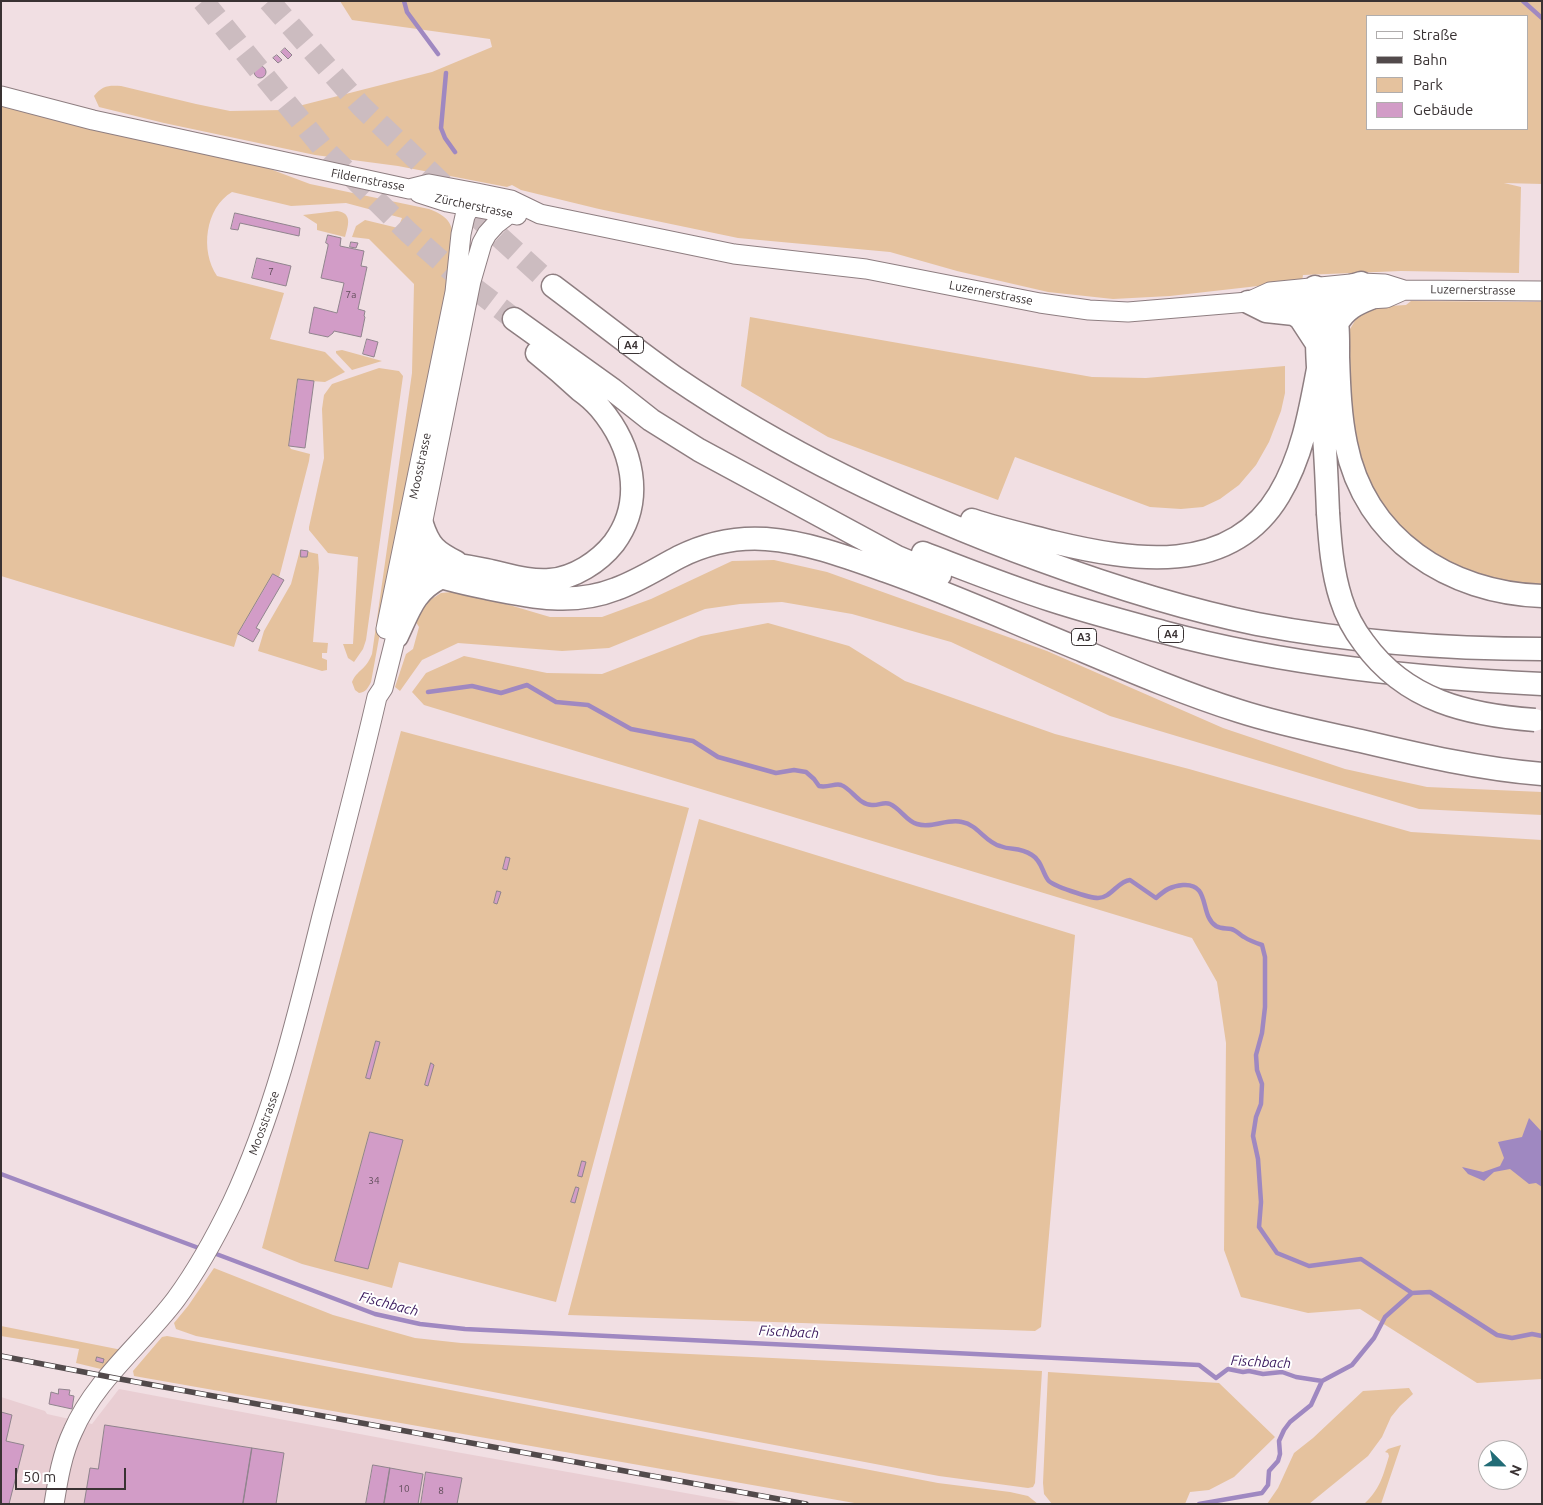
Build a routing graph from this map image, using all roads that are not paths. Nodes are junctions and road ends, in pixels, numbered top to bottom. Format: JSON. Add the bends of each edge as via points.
{"nodes":[{"id":1,"x":1,"y":96,"type":"edge"},
{"id":2,"x":409,"y":189,"type":"junction"},
{"id":3,"x":476,"y":203,"type":"junction"},
{"id":4,"x":509,"y":214,"type":"junction"},
{"id":5,"x":540,"y":214,"type":"junction"},
{"id":6,"x":461,"y":234,"type":"junction"},
{"id":7,"x":471,"y":281,"type":"junction"},
{"id":8,"x":553,"y":286,"type":"tunnel mouth"},
{"id":9,"x":1366,"y":291,"type":"junction"},
{"id":10,"x":1542,"y":291,"type":"edge"},
{"id":11,"x":1324,"y":296,"type":"junction"},
{"id":12,"x":1248,"y":302,"type":"junction"},
{"id":13,"x":1337,"y":324,"type":"junction"},
{"id":14,"x":1317,"y":344,"type":"junction"},
{"id":15,"x":1318,"y":369,"type":"junction"},
{"id":16,"x":850,"y":480,"type":"junction"},
{"id":17,"x":816,"y":513,"type":"junction"},
{"id":18,"x":422,"y":524,"type":"junction"},
{"id":19,"x":409,"y":563,"type":"junction"},
{"id":20,"x":459,"y":564,"type":"junction"},
{"id":21,"x":440,"y":578,"type":"junction"},
{"id":22,"x":1542,"y":596,"type":"edge"},
{"id":23,"x":397,"y":636,"type":"junction"},
{"id":24,"x":1542,"y":649,"type":"edge"},
{"id":25,"x":1542,"y":684,"type":"edge"},
{"id":26,"x":377,"y":696,"type":"junction"},
{"id":27,"x":1539,"y":721,"type":"edge"},
{"id":28,"x":1359,"y":741,"type":"junction"},
{"id":29,"x":1542,"y":774,"type":"edge"},
{"id":30,"x":54,"y":1504,"type":"edge"}],
"edges":[{"from":1,"to":2,"type":"main road","name":"Fildernstrasse","via":[[103,122]]},
{"from":2,"to":3,"type":"main road","name":"Zürcherstrasse","via":[[447,202]]},
{"from":2,"to":6,"type":"main road","via":[[450,214]]},
{"from":3,"to":4,"type":"main road","name":"Zürcherstrasse"},
{"from":3,"to":5,"type":"main road","via":[[510,200]]},
{"from":3,"to":6,"type":"main road","name":"Moosstrasse"},
{"from":3,"to":7,"type":"main road","name":"Moosstrasse","via":[[477,230]]},
{"from":4,"to":5,"type":"main road","name":"Zürcherstrasse"},
{"from":4,"to":7,"type":"main road","name":"Moosstrasse","via":[[487,234]]},
{"from":5,"to":12,"type":"main road","name":"Luzernerstrasse","via":[[734,254],[866,269],[1090,310],[1128,312]]},
{"from":6,"to":19,"type":"main road","name":"Moosstrasse","via":[[459,266]]},
{"from":7,"to":18,"type":"main road","name":"Moosstrasse"},
{"from":8,"to":16,"type":"highway","number":"A4","via":[[681,381],[768,436]]},
{"from":9,"to":10,"type":"main road","name":"Luzernerstrasse","via":[[1385,284],[1404,290]]},
{"from":9,"to":11,"type":"highway"},
{"from":9,"to":13,"type":"highway"},
{"from":11,"to":12,"type":"main road","name":"Luzernerstrasse","via":[[1266,305]]},
{"from":11,"to":13,"type":"highway"},
{"from":11,"to":14,"type":"highway","via":[[1319,312]]},
{"from":12,"to":14,"type":"highway","via":[[1266,311],[1294,314]]},
{"from":13,"to":22,"type":"highway","via":[[1345,442],[1359,487],[1382,522],[1411,552],[1451,575],[1493,590]]},
{"from":14,"to":15,"type":"highway"},
{"from":15,"to":16,"type":"highway","via":[[1301,444],[1279,496],[1251,528],[1232,541],[1203,553],[1158,558],[1075,547],[991,526]]},
{"from":15,"to":27,"type":"highway","bridge":true,"via":[[1332,558],[1342,601],[1354,628],[1379,661],[1414,690],[1444,704],[1478,714]]},
{"from":16,"to":24,"type":"highway","number":"A4","via":[[958,529],[1021,553],[1126,590],[1256,624],[1392,643]]},
{"from":17,"to":20,"type":"highway","number":"A4","via":[[707,455],[511,324],[599,406],[614,428],[625,448],[632,474],[630,510],[622,531],[603,555],[587,567],[562,577],[534,579]]},
{"from":17,"to":25,"type":"highway","number":"A4","via":[[1035,595],[1180,636],[1303,661],[1415,675]]},
{"from":17,"to":28,"type":"highway","number":"A3","via":[[897,557],[1084,638],[1286,718]]},
{"from":18,"to":19,"type":"main road","name":"Moosstrasse"},
{"from":18,"to":20,"type":"highway","via":[[431,545]]},
{"from":19,"to":20,"type":"highway"},
{"from":19,"to":21,"type":"highway"},
{"from":19,"to":23,"type":"main road","name":"Moosstrasse"},
{"from":19,"to":26,"type":"main road","name":"Moosstrasse","via":[[376,688]]},
{"from":21,"to":23,"type":"highway","via":[[420,591]]},
{"from":21,"to":28,"type":"highway","via":[[521,595],[568,600],[613,590],[699,548],[738,540],[790,542],[916,581],[1156,681],[1238,711]]},
{"from":23,"to":26,"type":"main road","name":"Moosstrasse","via":[[383,688]]},
{"from":26,"to":30,"type":"main road","name":"Moosstrasse","via":[[286,1059],[245,1175],[199,1264],[176,1298],[80,1416],[64,1456]]},
{"from":28,"to":29,"type":"highway","number":"A3","via":[[1456,762]]}]}
